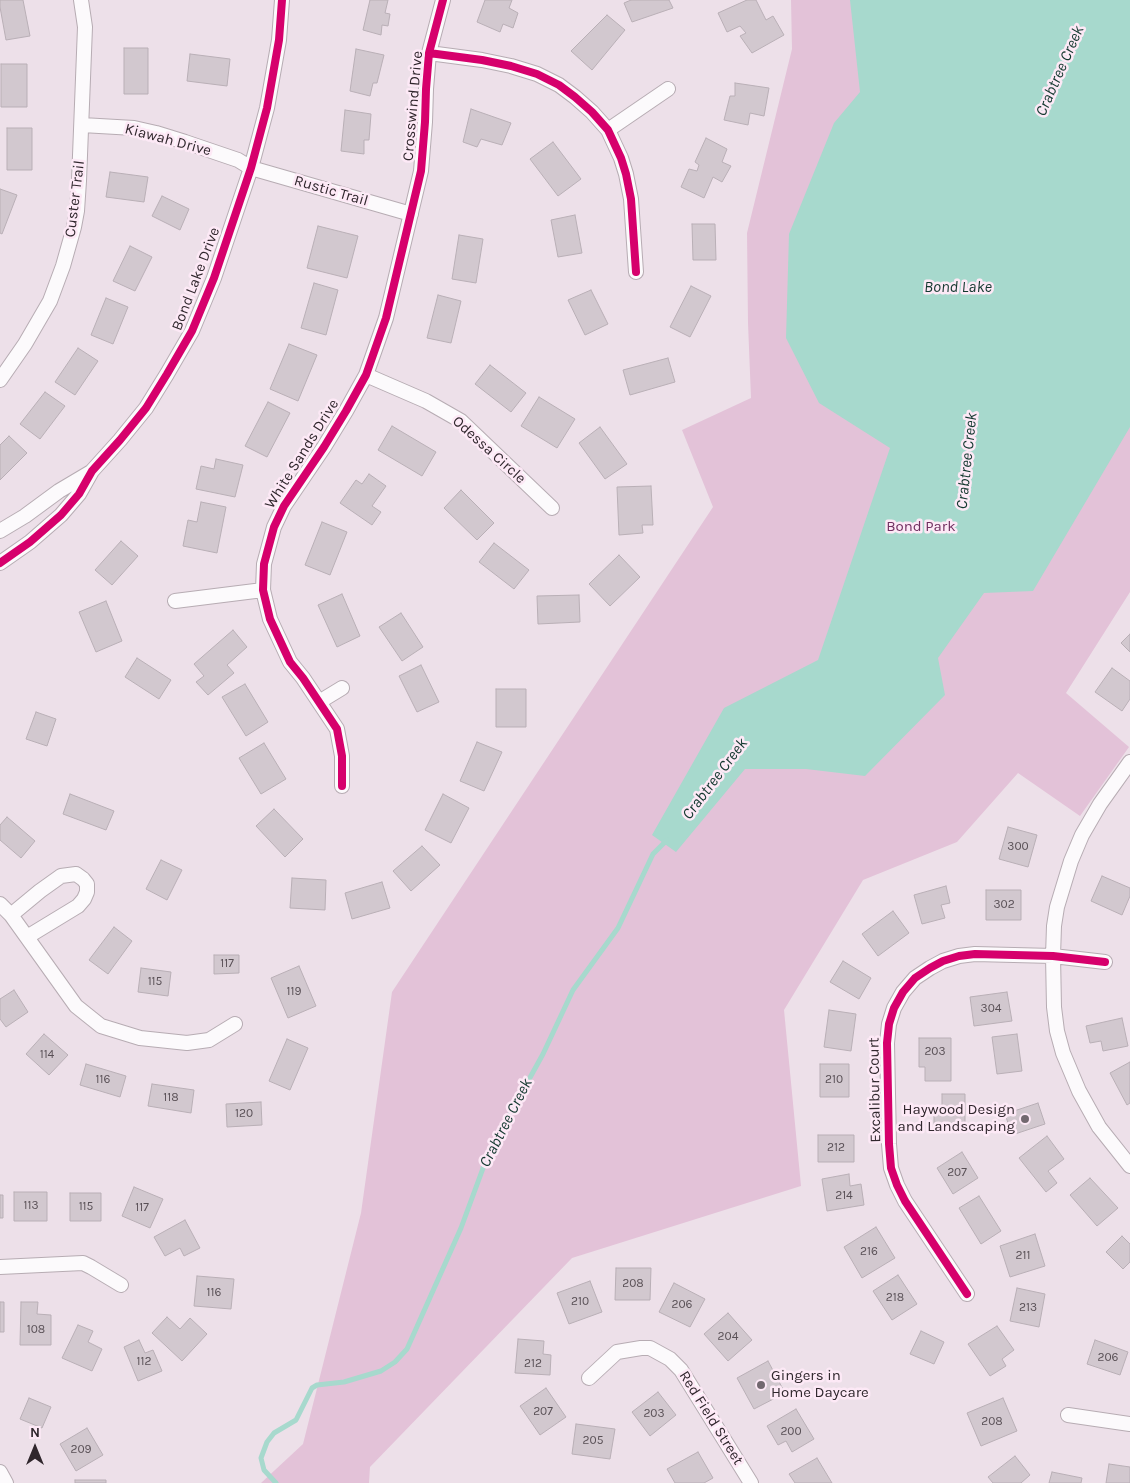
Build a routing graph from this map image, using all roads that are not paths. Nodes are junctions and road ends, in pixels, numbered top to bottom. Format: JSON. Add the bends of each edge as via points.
{"nodes":[{"id":1,"x":82,"y":0,"type":"edge"},
{"id":2,"x":282,"y":0,"type":"edge"},
{"id":3,"x":443,"y":0,"type":"edge"},
{"id":4,"x":429,"y":53,"type":"junction"},
{"id":5,"x":668,"y":89,"type":"dead end"},
{"id":6,"x":82,"y":125,"type":"junction"},
{"id":7,"x":608,"y":130,"type":"junction"},
{"id":8,"x":251,"y":168,"type":"junction"},
{"id":9,"x":411,"y":214,"type":"junction"},
{"id":10,"x":636,"y":272,"type":"dead end"},
{"id":11,"x":366,"y":375,"type":"junction"},
{"id":12,"x":0,"y":380,"type":"edge"},
{"id":13,"x":92,"y":471,"type":"junction"},
{"id":14,"x":552,"y":508,"type":"dead end"},
{"id":15,"x":0,"y":531,"type":"edge"},
{"id":16,"x":0,"y":563,"type":"edge"},
{"id":17,"x":263,"y":590,"type":"junction"},
{"id":18,"x":175,"y":601,"type":"dead end"},
{"id":19,"x":342,"y":688,"type":"dead end"},
{"id":20,"x":320,"y":702,"type":"junction"},
{"id":21,"x":1130,"y":762,"type":"edge"},
{"id":22,"x":342,"y":786,"type":"dead end"},
{"id":23,"x":0,"y":904,"type":"edge"},
{"id":24,"x":11,"y":915,"type":"junction"},
{"id":25,"x":27,"y":937,"type":"junction"},
{"id":26,"x":1053,"y":956,"type":"junction"},
{"id":27,"x":1105,"y":962,"type":"dead end"},
{"id":28,"x":235,"y":1024,"type":"dead end"},
{"id":29,"x":1130,"y":1166,"type":"edge"},
{"id":30,"x":0,"y":1267,"type":"edge"},
{"id":31,"x":121,"y":1285,"type":"dead end"},
{"id":32,"x":967,"y":1294,"type":"dead end"},
{"id":33,"x":589,"y":1378,"type":"dead end"},
{"id":34,"x":1068,"y":1415,"type":"dead end"},
{"id":35,"x":1130,"y":1424,"type":"edge"},
{"id":36,"x":0,"y":1472,"type":"edge"},
{"id":37,"x":6,"y":1483,"type":"edge"},
{"id":38,"x":751,"y":1483,"type":"edge"}],
"edges":[{"from":1,"to":6,"type":"street","name":"Custer Trail","via":[[85,27]]},
{"from":2,"to":8,"type":"street","name":"Bond Lake Drive","via":[[274,74]]},
{"from":3,"to":4,"type":"street","name":"Crosswind Drive"},
{"from":4,"to":7,"type":"street","via":[[482,60],[537,74],[575,97]]},
{"from":4,"to":9,"type":"street","name":"Crosswind Drive","via":[[421,171]]},
{"from":5,"to":7,"type":"street"},
{"from":6,"to":8,"type":"street","name":"Kiawah Drive","via":[[134,128],[156,133],[238,160]]},
{"from":6,"to":12,"type":"street","name":"Custer Trail","via":[[76,211],[63,266],[43,314]]},
{"from":7,"to":10,"type":"street","via":[[621,158],[629,187]]},
{"from":8,"to":9,"type":"street","name":"Rustic Trail"},
{"from":8,"to":13,"type":"street","name":"Bond Lake Drive","via":[[214,278],[192,331],[146,408]]},
{"from":9,"to":11,"type":"street","name":"White Sands Drive","via":[[386,318]]},
{"from":11,"to":14,"type":"street","name":"Odessa Circle","via":[[426,401],[461,421]]},
{"from":11,"to":17,"type":"street","name":"White Sands Drive","via":[[324,447],[284,506],[274,527],[264,564]]},
{"from":13,"to":15,"type":"street","name":"Bond Lake Drive"},
{"from":13,"to":16,"type":"street","name":"Bond Lake Drive","via":[[79,494],[61,515]]},
{"from":17,"to":18,"type":"street"},
{"from":17,"to":20,"type":"street","name":"White Sands Drive","via":[[270,619],[290,662]]},
{"from":19,"to":20,"type":"street"},
{"from":20,"to":22,"type":"street","name":"White Sands Drive","via":[[337,730],[342,756]]},
{"from":21,"to":26,"type":"street","via":[[1100,804],[1071,861],[1057,908]]},
{"from":23,"to":24,"type":"street"},
{"from":24,"to":25,"type":"street"},
{"from":24,"to":25,"type":"street","via":[[61,876],[76,874],[84,878],[87,892],[78,906]]},
{"from":25,"to":28,"type":"street","via":[[76,1006],[102,1026],[140,1038],[187,1044],[209,1040]]},
{"from":26,"to":27,"type":"street","name":"Excalibur Court"},
{"from":26,"to":29,"type":"street","via":[[1054,1007],[1063,1053],[1099,1127]]},
{"from":26,"to":32,"type":"street","name":"Excalibur Court","via":[[975,954],[943,961],[915,978],[903,992],[889,1024],[891,1168],[905,1201]]},
{"from":30,"to":31,"type":"street","via":[[83,1264]]},
{"from":33,"to":38,"type":"street","name":"Red Field Street","via":[[617,1352],[650,1348],[670,1358],[681,1370]]},
{"from":34,"to":35,"type":"street"},
{"from":36,"to":37,"type":"street"}]}
